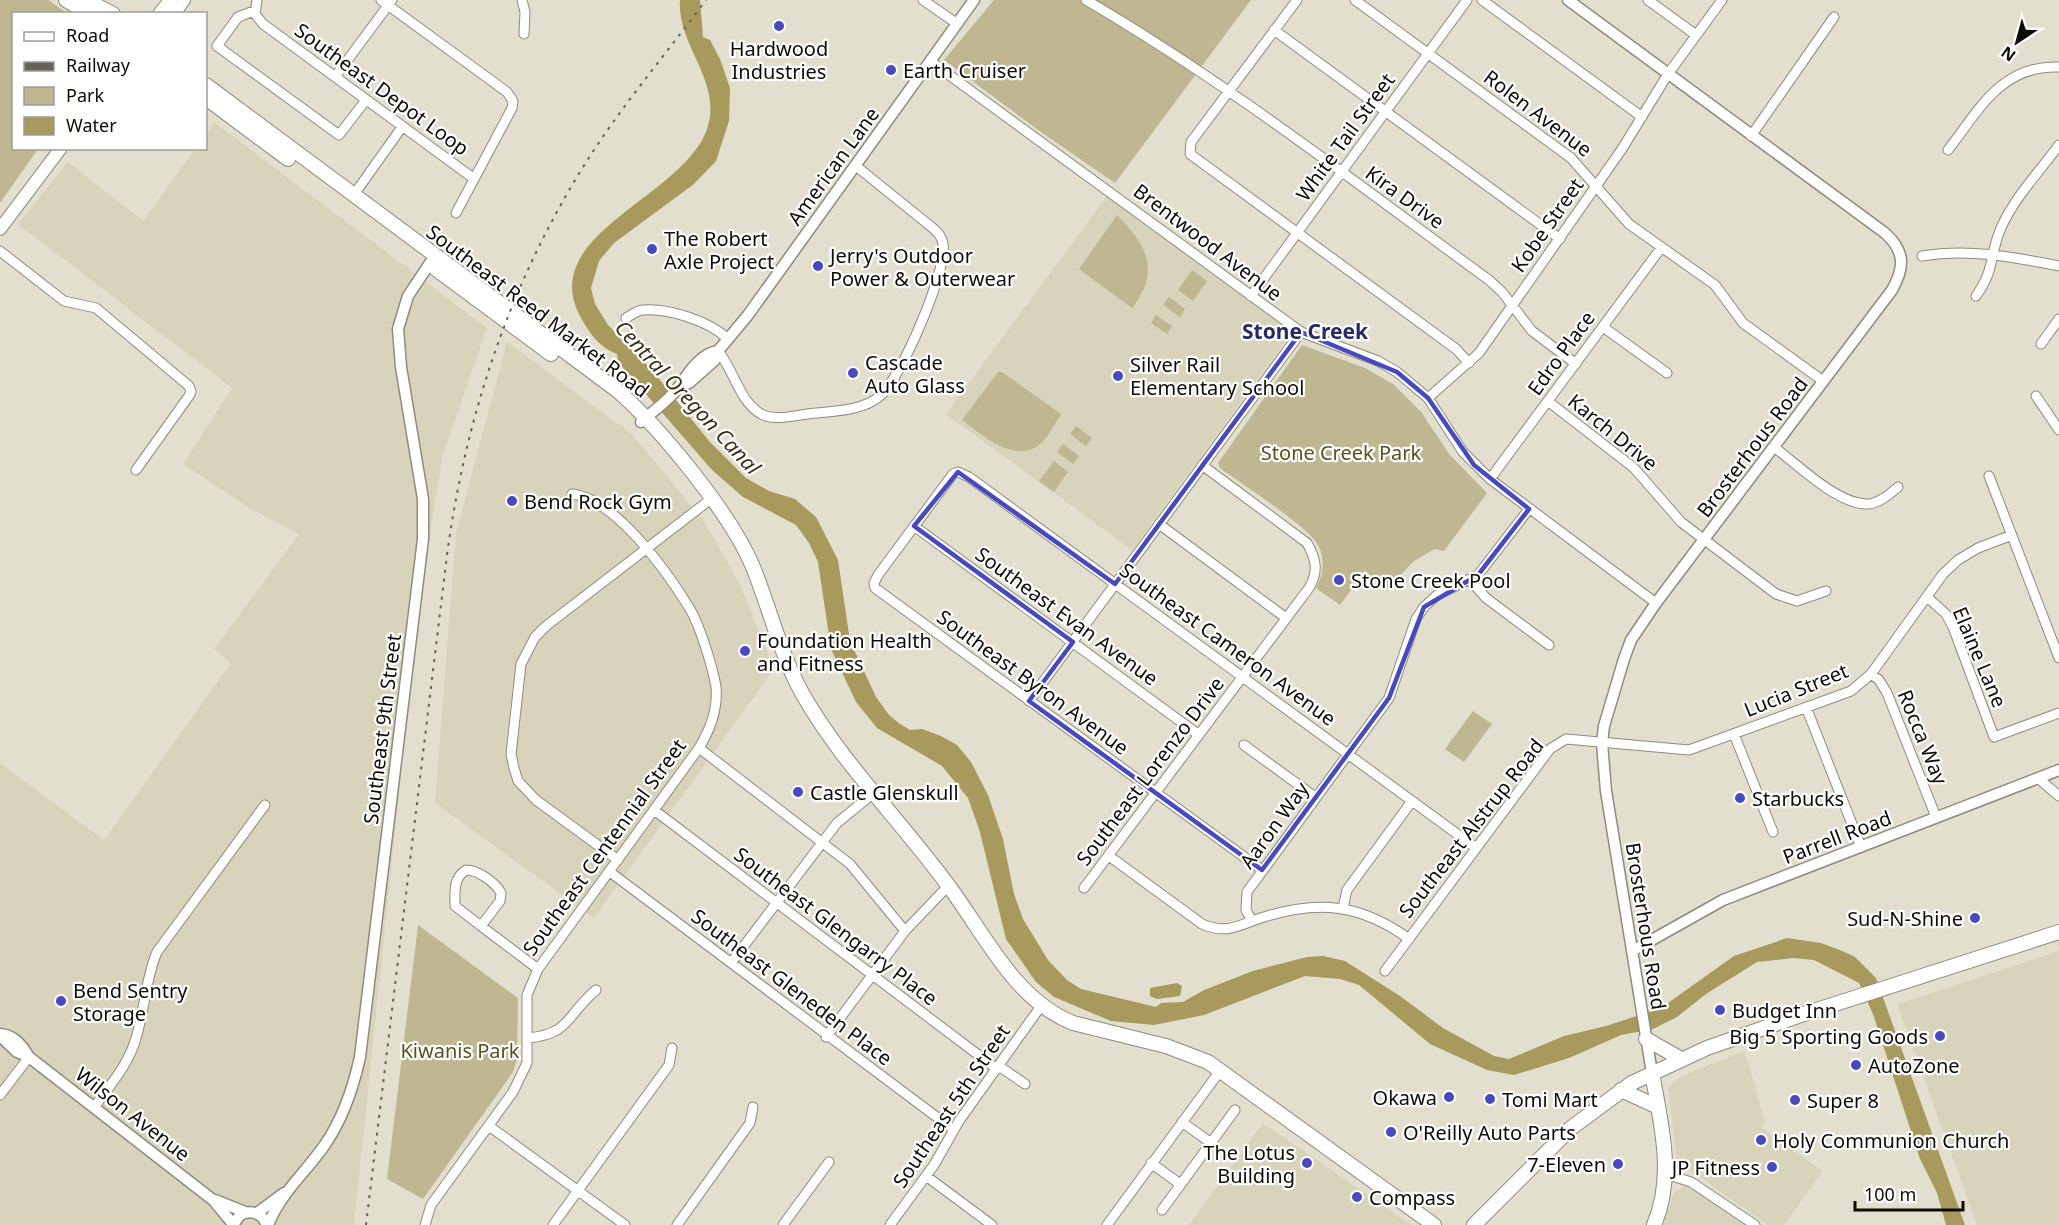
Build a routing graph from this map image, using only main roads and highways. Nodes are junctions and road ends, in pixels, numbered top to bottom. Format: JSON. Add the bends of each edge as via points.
{"nodes":[{"id":1,"x":66,"y":0,"type":"edge"},
{"id":2,"x":86,"y":0,"type":"edge"},
{"id":3,"x":170,"y":0,"type":"edge"},
{"id":4,"x":87,"y":12,"type":"edge"},
{"id":5,"x":108,"y":12,"type":"edge"},
{"id":6,"x":161,"y":12,"type":"edge"},
{"id":7,"x":207,"y":86,"type":"edge"},
{"id":8,"x":207,"y":99,"type":"edge"},
{"id":9,"x":59,"y":150,"type":"edge"},
{"id":10,"x":0,"y":229,"type":"edge"},
{"id":11,"x":431,"y":260,"type":"junction"},
{"id":12,"x":2059,"y":932,"type":"edge"},
{"id":13,"x":1646,"y":1038,"type":"road end"},
{"id":14,"x":1681,"y":1059,"type":"junction"},
{"id":15,"x":1652,"y":1073,"type":"junction"},
{"id":16,"x":1621,"y":1090,"type":"junction"},
{"id":17,"x":1658,"y":1107,"type":"junction"},
{"id":18,"x":1434,"y":1225,"type":"edge"},
{"id":19,"x":1474,"y":1225,"type":"edge"},
{"id":20,"x":1654,"y":1225,"type":"edge"}],
"edges":[{"from":1,"to":4,"type":"main road"},
{"from":2,"to":5,"type":"main road"},
{"from":3,"to":6,"type":"main road"},
{"from":7,"to":11,"type":"main road","name":"Southeast Reed Market Road"},
{"from":8,"to":11,"type":"main road","name":"Southeast Reed Market Road"},
{"from":9,"to":10,"type":"main road"},
{"from":11,"to":18,"type":"main road","name":"Southeast Reed Market Road","via":[[618,391],[646,416],[734,531],[752,565],[775,632],[803,694],[872,794],[1039,1009],[1073,1023],[1208,1062]]},
{"from":12,"to":14,"type":"main road"},
{"from":13,"to":14,"type":"main road"},
{"from":14,"to":15,"type":"main road"},
{"from":15,"to":16,"type":"main road"},
{"from":15,"to":17,"type":"main road"},
{"from":16,"to":17,"type":"main road"},
{"from":16,"to":19,"type":"main road","via":[[1571,1128]]},
{"from":17,"to":20,"type":"main road","via":[[1666,1174],[1665,1194]]}]}
